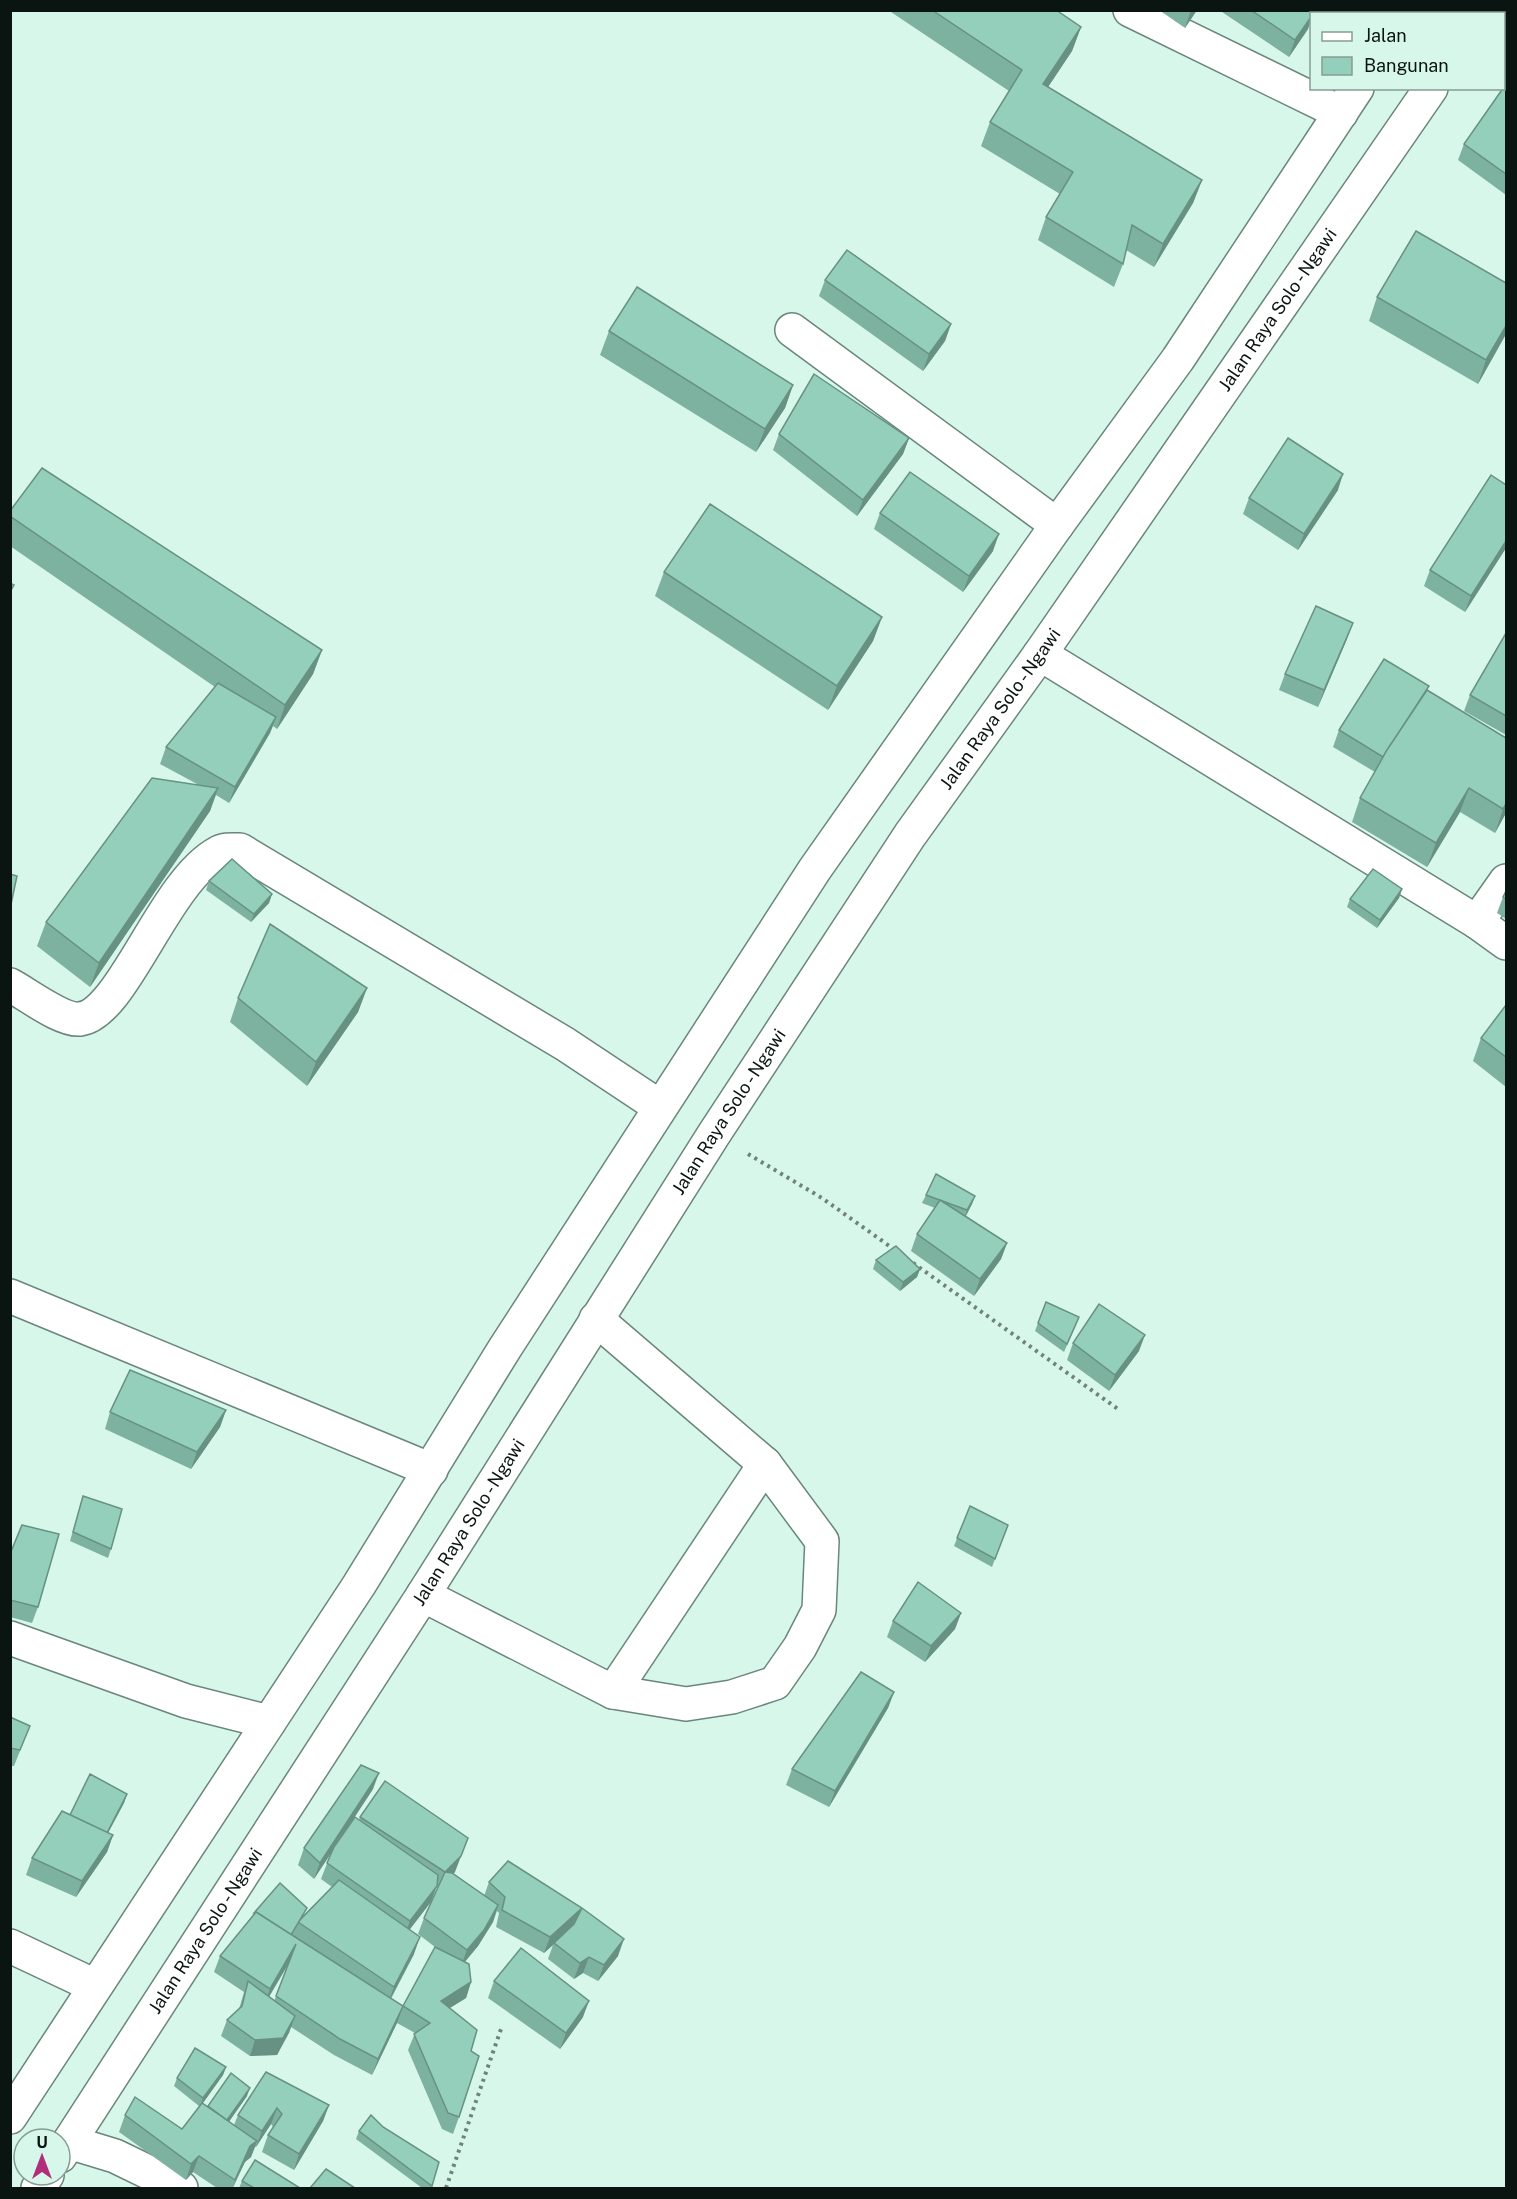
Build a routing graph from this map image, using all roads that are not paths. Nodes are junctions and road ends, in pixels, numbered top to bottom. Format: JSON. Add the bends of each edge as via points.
{"nodes":[{"id":1,"x":1131,"y":10,"type":"edge"},
{"id":2,"x":1310,"y":85,"type":"edge"},
{"id":3,"x":1323,"y":90,"type":"edge"},
{"id":4,"x":1430,"y":90,"type":"edge"},
{"id":5,"x":1349,"y":101,"type":"edge"},
{"id":6,"x":792,"y":330,"type":"dead end"},
{"id":7,"x":1057,"y":525,"type":"junction"},
{"id":8,"x":1040,"y":654,"type":"junction"},
{"id":9,"x":1506,"y":881,"type":"edge"},
{"id":10,"x":1477,"y":922,"type":"junction"},
{"id":11,"x":1506,"y":943,"type":"edge"},
{"id":12,"x":10,"y":985,"type":"edge"},
{"id":13,"x":660,"y":1107,"type":"junction"},
{"id":14,"x":10,"y":1296,"type":"edge"},
{"id":15,"x":596,"y":1319,"type":"junction"},
{"id":16,"x":765,"y":1464,"type":"junction"},
{"id":17,"x":431,"y":1470,"type":"junction"},
{"id":18,"x":423,"y":1595,"type":"junction"},
{"id":19,"x":10,"y":1638,"type":"edge"},
{"id":20,"x":613,"y":1692,"type":"junction"},
{"id":21,"x":269,"y":1722,"type":"junction"},
{"id":22,"x":10,"y":1946,"type":"edge"},
{"id":23,"x":95,"y":1986,"type":"junction"},
{"id":24,"x":10,"y":2117,"type":"edge"},
{"id":25,"x":72,"y":2137,"type":"edge"},
{"id":26,"x":72,"y":2150,"type":"edge"},
{"id":27,"x":181,"y":2188,"type":"edge"}],
"edges":[{"from":1,"to":2,"type":"main road"},
{"from":3,"to":5,"type":"main road"},
{"from":4,"to":8,"type":"main road","name":"Jalan Raya Solo - Ngawi"},
{"from":5,"to":7,"type":"main road","via":[[1178,359]]},
{"from":6,"to":7,"type":"main road"},
{"from":7,"to":13,"type":"main road","via":[[822,859]]},
{"from":8,"to":10,"type":"main road"},
{"from":8,"to":15,"type":"main road","name":"Jalan Raya Solo - Ngawi","via":[[910,835]]},
{"from":9,"to":10,"type":"main road"},
{"from":10,"to":11,"type":"main road"},
{"from":12,"to":13,"type":"main road","via":[[63,1016],[80,1019],[98,1011],[120,987],[174,895],[195,869],[220,851],[240,850],[565,1044]]},
{"from":13,"to":17,"type":"main road"},
{"from":14,"to":17,"type":"main road"},
{"from":15,"to":16,"type":"main road"},
{"from":15,"to":18,"type":"main road","name":"Jalan Raya Solo - Ngawi"},
{"from":16,"to":20,"type":"main road"},
{"from":16,"to":20,"type":"main road","via":[[822,1540],[819,1610],[800,1647],[775,1683],[732,1697],[686,1704]]},
{"from":17,"to":21,"type":"main road"},
{"from":18,"to":20,"type":"main road"},
{"from":18,"to":25,"type":"main road","name":"Jalan Raya Solo - Ngawi"},
{"from":19,"to":21,"type":"main road","via":[[186,1701]]},
{"from":21,"to":23,"type":"main road"},
{"from":22,"to":23,"type":"main road"},
{"from":23,"to":24,"type":"main road"},
{"from":26,"to":27,"type":"main road","via":[[115,2156]]}]}
